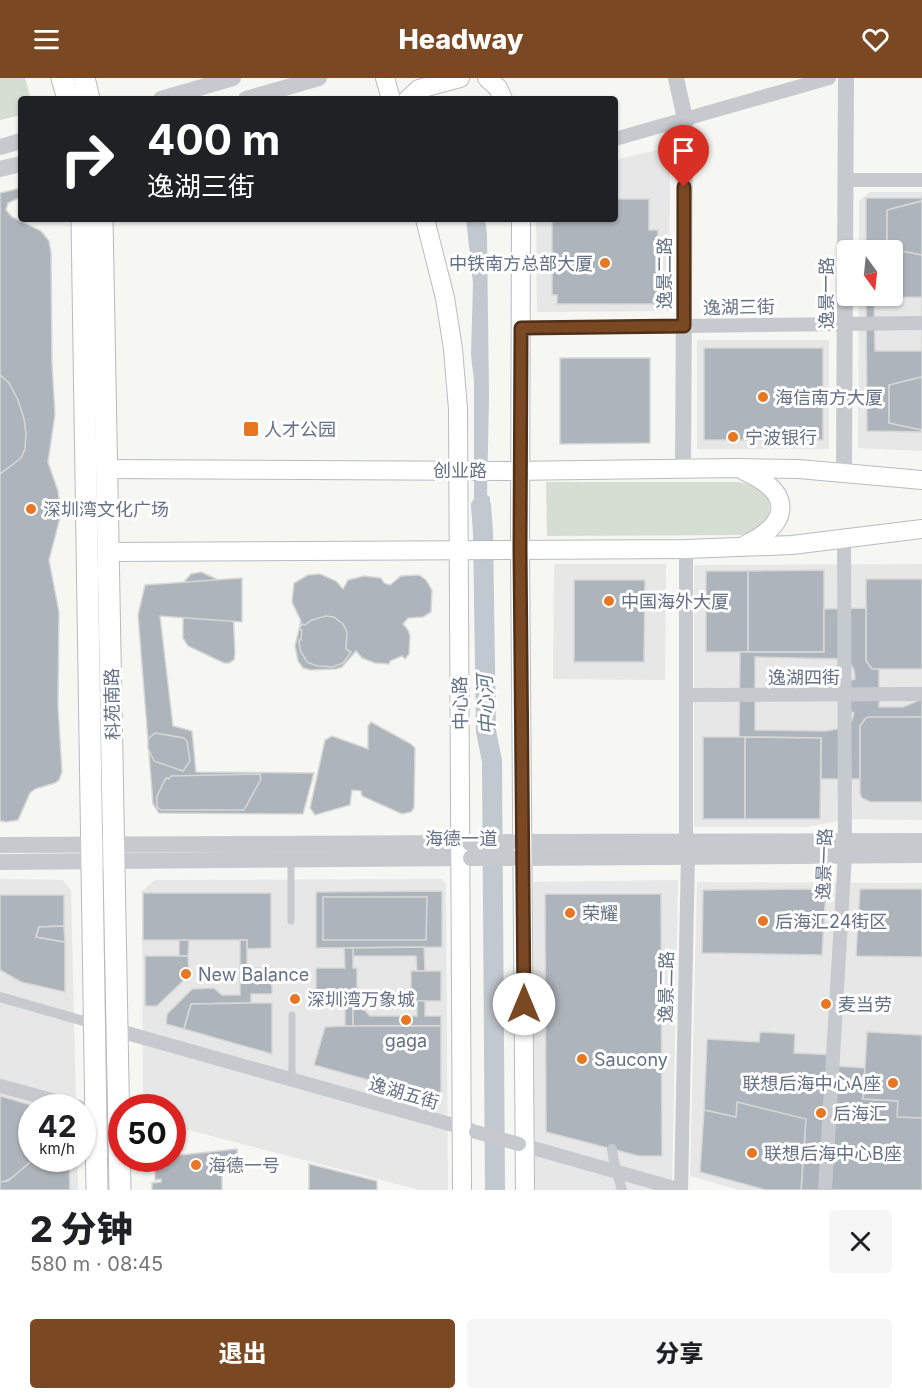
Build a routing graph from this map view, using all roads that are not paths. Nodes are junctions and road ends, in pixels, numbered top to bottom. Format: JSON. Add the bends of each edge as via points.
{"nodes":[{"id":1,"x":62,"y":78,"type":"edge"},
{"id":2,"x":84,"y":78,"type":"edge"},
{"id":3,"x":233,"y":78,"type":"edge"},
{"id":4,"x":319,"y":78,"type":"edge"},
{"id":5,"x":385,"y":78,"type":"edge"},
{"id":6,"x":460,"y":78,"type":"edge"},
{"id":7,"x":487,"y":78,"type":"edge"},
{"id":8,"x":502,"y":78,"type":"edge"},
{"id":9,"x":676,"y":78,"type":"edge"},
{"id":10,"x":829,"y":78,"type":"edge"},
{"id":11,"x":846,"y":78,"type":"edge"},
{"id":12,"x":67,"y":96,"type":"edge"},
{"id":13,"x":87,"y":96,"type":"edge"},
{"id":14,"x":171,"y":96,"type":"edge"},
{"id":15,"x":256,"y":96,"type":"edge"},
{"id":16,"x":390,"y":96,"type":"edge"},
{"id":17,"x":411,"y":96,"type":"edge"},
{"id":18,"x":502,"y":96,"type":"edge"},
{"id":19,"x":504,"y":96,"type":"edge"},
{"id":20,"x":685,"y":119,"type":"junction"},
{"id":21,"x":618,"y":138,"type":"edge"},
{"id":22,"x":18,"y":142,"type":"edge"},
{"id":23,"x":0,"y":147,"type":"edge"},
{"id":24,"x":18,"y":165,"type":"edge"},
{"id":25,"x":0,"y":170,"type":"edge"},
{"id":26,"x":846,"y":180,"type":"junction"},
{"id":27,"x":922,"y":180,"type":"edge"},
{"id":28,"x":82,"y":222,"type":"edge"},
{"id":29,"x":102,"y":222,"type":"edge"},
{"id":30,"x":425,"y":222,"type":"edge"},
{"id":31,"x":521,"y":222,"type":"edge"},
{"id":32,"x":922,"y":323,"type":"edge"},
{"id":33,"x":845,"y":324,"type":"junction"},
{"id":34,"x":684,"y":326,"type":"junction"},
{"id":35,"x":521,"y":328,"type":"junction"},
{"id":36,"x":683,"y":468,"type":"junction"},
{"id":37,"x":737,"y":468,"type":"junction"},
{"id":38,"x":106,"y":469,"type":"junction"},
{"id":39,"x":461,"y":470,"type":"junction"},
{"id":40,"x":514,"y":470,"type":"junction"},
{"id":41,"x":844,"y":473,"type":"junction"},
{"id":42,"x":922,"y":480,"type":"edge"},
{"id":43,"x":922,"y":529,"type":"edge"},
{"id":44,"x":844,"y":539,"type":"junction"},
{"id":45,"x":741,"y":548,"type":"junction"},
{"id":46,"x":515,"y":549,"type":"junction"},
{"id":47,"x":686,"y":549,"type":"junction"},
{"id":48,"x":463,"y":550,"type":"junction"},
{"id":49,"x":108,"y":552,"type":"junction"},
{"id":50,"x":922,"y":694,"type":"edge"},
{"id":51,"x":686,"y":695,"type":"junction"},
{"id":52,"x":845,"y":695,"type":"junction"},
{"id":53,"x":922,"y":841,"type":"edge"},
{"id":54,"x":0,"y":845,"type":"edge"},
{"id":55,"x":845,"y":848,"type":"junction"},
{"id":56,"x":687,"y":849,"type":"junction"},
{"id":57,"x":466,"y":850,"type":"junction"},
{"id":58,"x":517,"y":850,"type":"junction"},
{"id":59,"x":115,"y":852,"type":"junction"},
{"id":60,"x":92,"y":853,"type":"junction"},
{"id":61,"x":922,"y":855,"type":"edge"},
{"id":62,"x":291,"y":859,"type":"junction"},
{"id":63,"x":0,"y":862,"type":"edge"},
{"id":64,"x":291,"y":921,"type":"dead end"},
{"id":65,"x":117,"y":992,"type":"junction"},
{"id":66,"x":93,"y":993,"type":"junction"},
{"id":67,"x":0,"y":997,"type":"edge"},
{"id":68,"x":292,"y":1015,"type":"dead end"},
{"id":69,"x":94,"y":1024,"type":"junction"},
{"id":70,"x":116,"y":1030,"type":"junction"},
{"id":71,"x":292,"y":1080,"type":"junction"},
{"id":72,"x":0,"y":1086,"type":"edge"},
{"id":73,"x":30,"y":1094,"type":"edge"},
{"id":74,"x":87,"y":1094,"type":"edge"},
{"id":75,"x":469,"y":1130,"type":"junction"},
{"id":76,"x":522,"y":1145,"type":"junction"},
{"id":77,"x":612,"y":1149,"type":"dead end"},
{"id":78,"x":95,"y":1172,"type":"edge"},
{"id":79,"x":97,"y":1190,"type":"edge"},
{"id":80,"x":120,"y":1190,"type":"edge"},
{"id":81,"x":462,"y":1190,"type":"edge"},
{"id":82,"x":525,"y":1190,"type":"edge"},
{"id":83,"x":622,"y":1190,"type":"edge"},
{"id":84,"x":681,"y":1190,"type":"edge"},
{"id":85,"x":825,"y":1190,"type":"edge"}],
"edges":[{"from":1,"to":12,"type":"main road"},
{"from":2,"to":13,"type":"main road"},
{"from":3,"to":14,"type":"street"},
{"from":4,"to":15,"type":"street"},
{"from":5,"to":16,"type":"main road"},
{"from":6,"to":17,"type":"main road","via":[[419,89]]},
{"from":7,"to":18,"type":"main road"},
{"from":8,"to":19,"type":"main road"},
{"from":9,"to":20,"type":"street","name":"逸景二路"},
{"from":10,"to":20,"type":"street"},
{"from":11,"to":26,"type":"street","name":"逸景一路"},
{"from":20,"to":21,"type":"street"},
{"from":20,"to":34,"type":"street","name":"逸景二路"},
{"from":22,"to":23,"type":"street"},
{"from":24,"to":25,"type":"street"},
{"from":26,"to":27,"type":"street"},
{"from":26,"to":33,"type":"street","name":"逸景一路"},
{"from":28,"to":60,"type":"main road","name":"科苑南路"},
{"from":29,"to":38,"type":"main road","name":"科苑南路"},
{"from":30,"to":39,"type":"main road","name":"中心路","via":[[441,279],[453,350]]},
{"from":31,"to":35,"type":"main road"},
{"from":32,"to":33,"type":"street","name":"逸湖三街"},
{"from":33,"to":34,"type":"street","name":"逸湖三街"},
{"from":33,"to":41,"type":"street","name":"逸景一路"},
{"from":34,"to":35,"type":"street","name":"逸湖三街"},
{"from":34,"to":36,"type":"street","name":"逸景二路"},
{"from":35,"to":40,"type":"main road"},
{"from":36,"to":37,"type":"main road","name":"创业路"},
{"from":36,"to":40,"type":"main road","name":"创业路"},
{"from":37,"to":41,"type":"main road","name":"创业路"},
{"from":37,"to":45,"type":"main road","via":[[772,487],[780,505],[776,524],[770,531]]},
{"from":38,"to":39,"type":"main road","name":"创业路"},
{"from":38,"to":49,"type":"main road","name":"科苑南路"},
{"from":39,"to":40,"type":"main road","name":"创业路"},
{"from":39,"to":48,"type":"main road","name":"中心路"},
{"from":40,"to":46,"type":"main road"},
{"from":41,"to":42,"type":"main road","name":"创业路"},
{"from":43,"to":44,"type":"main road"},
{"from":44,"to":45,"type":"main road"},
{"from":44,"to":52,"type":"street","name":"逸景一路"},
{"from":45,"to":47,"type":"main road"},
{"from":46,"to":47,"type":"main road"},
{"from":46,"to":48,"type":"main road"},
{"from":46,"to":58,"type":"main road"},
{"from":47,"to":51,"type":"street","name":"逸景二路"},
{"from":48,"to":49,"type":"main road"},
{"from":48,"to":57,"type":"main road","name":"中心路"},
{"from":49,"to":59,"type":"main road","name":"科苑南路"},
{"from":50,"to":52,"type":"street","name":"逸湖四街"},
{"from":51,"to":52,"type":"street","name":"逸湖四街"},
{"from":51,"to":56,"type":"street","name":"逸景二路"},
{"from":52,"to":55,"type":"street","name":"逸景一路"},
{"from":53,"to":55,"type":"street","name":"海德一道"},
{"from":54,"to":60,"type":"street","name":"海德一道"},
{"from":55,"to":56,"type":"street","name":"海德一道"},
{"from":55,"to":61,"type":"street","name":"海德一道"},
{"from":55,"to":85,"type":"street","name":"逸景一路"},
{"from":56,"to":58,"type":"street","name":"海德一道"},
{"from":56,"to":84,"type":"street","name":"逸景二路"},
{"from":57,"to":58,"type":"street","name":"海德一道","bridge":true},
{"from":57,"to":59,"type":"street","name":"海德一道"},
{"from":57,"to":62,"type":"street","name":"海德一道"},
{"from":57,"to":75,"type":"main road","name":"中心路"},
{"from":58,"to":76,"type":"main road"},
{"from":59,"to":60,"type":"street","name":"海德一道"},
{"from":59,"to":62,"type":"street","name":"海德一道"},
{"from":59,"to":65,"type":"main road","name":"科苑南路"},
{"from":60,"to":63,"type":"street","name":"海德一道"},
{"from":60,"to":66,"type":"main road","name":"科苑南路"},
{"from":62,"to":64,"type":"lane"},
{"from":65,"to":66,"type":"main road"},
{"from":65,"to":70,"type":"main road","name":"科苑南路"},
{"from":66,"to":69,"type":"main road","name":"科苑南路"},
{"from":67,"to":69,"type":"street"},
{"from":68,"to":71,"type":"lane"},
{"from":69,"to":74,"type":"main road","name":"科苑南路"},
{"from":70,"to":71,"type":"street","name":"逸湖五街"},
{"from":70,"to":80,"type":"main road","name":"科苑南路"},
{"from":71,"to":75,"type":"street","name":"逸湖五街"},
{"from":72,"to":73,"type":"street"},
{"from":75,"to":76,"type":"street","name":"逸湖五街","bridge":true},
{"from":75,"to":81,"type":"main road","name":"中心路"},
{"from":76,"to":82,"type":"main road"},
{"from":76,"to":84,"type":"street","name":"逸湖五街"},
{"from":77,"to":83,"type":"street","bridge":true},
{"from":78,"to":79,"type":"main road","name":"科苑南路"}]}
